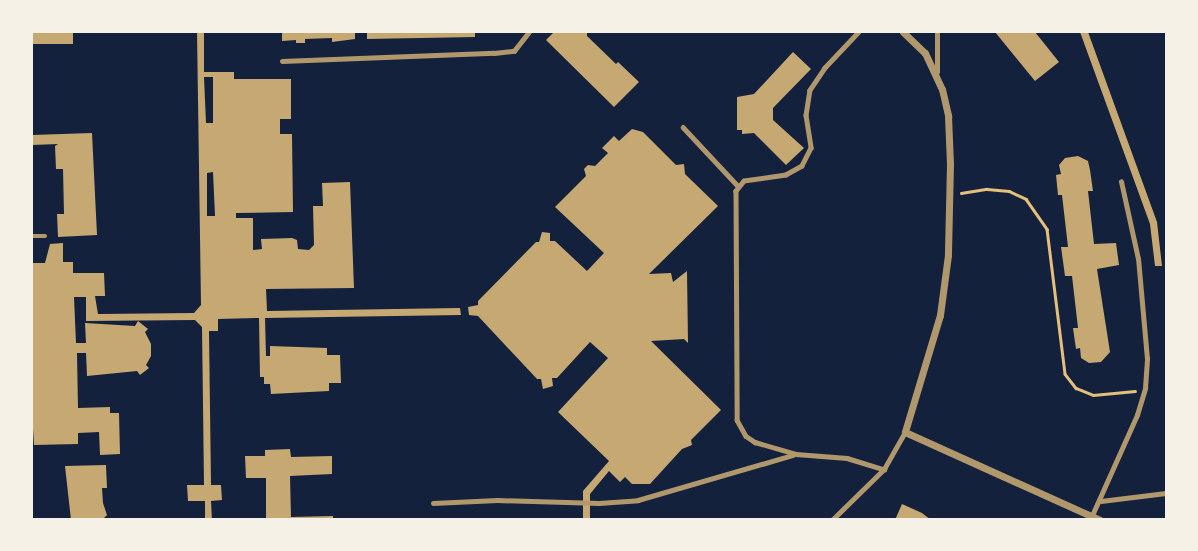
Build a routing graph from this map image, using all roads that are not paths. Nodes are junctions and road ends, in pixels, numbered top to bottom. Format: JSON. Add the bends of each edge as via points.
{"nodes":[{"id":1,"x":530,"y":32,"type":"edge"},
{"id":2,"x":859,"y":32,"type":"edge"},
{"id":3,"x":903,"y":32,"type":"edge"},
{"id":4,"x":937,"y":32,"type":"edge"},
{"id":5,"x":282,"y":61,"type":"dead end"},
{"id":6,"x":937,"y":75,"type":"junction"},
{"id":7,"x":683,"y":127,"type":"dead end"},
{"id":8,"x":1121,"y":182,"type":"dead end"},
{"id":9,"x":738,"y":186,"type":"junction"},
{"id":10,"x":32,"y":236,"type":"edge"},
{"id":11,"x":46,"y":236,"type":"dead end"},
{"id":12,"x":905,"y":432,"type":"junction"},
{"id":13,"x":796,"y":454,"type":"junction"},
{"id":14,"x":884,"y":469,"type":"junction"},
{"id":15,"x":1167,"y":493,"type":"edge"},
{"id":16,"x":1100,"y":501,"type":"junction"},
{"id":17,"x":433,"y":503,"type":"dead end"},
{"id":18,"x":1094,"y":518,"type":"edge"},
{"id":19,"x":832,"y":520,"type":"edge"}],
"edges":[{"from":1,"to":5,"type":"lane","via":[[514,51]]},
{"from":2,"to":9,"type":"lane","via":[[810,90],[806,116],[811,148],[802,166],[786,175],[752,179]]},
{"from":3,"to":6,"type":"street","via":[[917,43]]},
{"from":4,"to":6,"type":"lane"},
{"from":6,"to":12,"type":"street","via":[[948,116],[948,255],[940,316]]},
{"from":7,"to":9,"type":"lane"},
{"from":8,"to":16,"type":"lane","via":[[1138,259],[1147,359],[1138,415]]},
{"from":9,"to":13,"type":"lane","via":[[734,234],[737,420],[746,436]]},
{"from":10,"to":11,"type":"lane"},
{"from":12,"to":14,"type":"lane"},
{"from":12,"to":18,"type":"street"},
{"from":13,"to":14,"type":"lane","via":[[847,458]]},
{"from":13,"to":17,"type":"lane","via":[[638,500]]},
{"from":14,"to":19,"type":"lane"},
{"from":15,"to":16,"type":"lane"},
{"from":16,"to":18,"type":"lane"}]}
